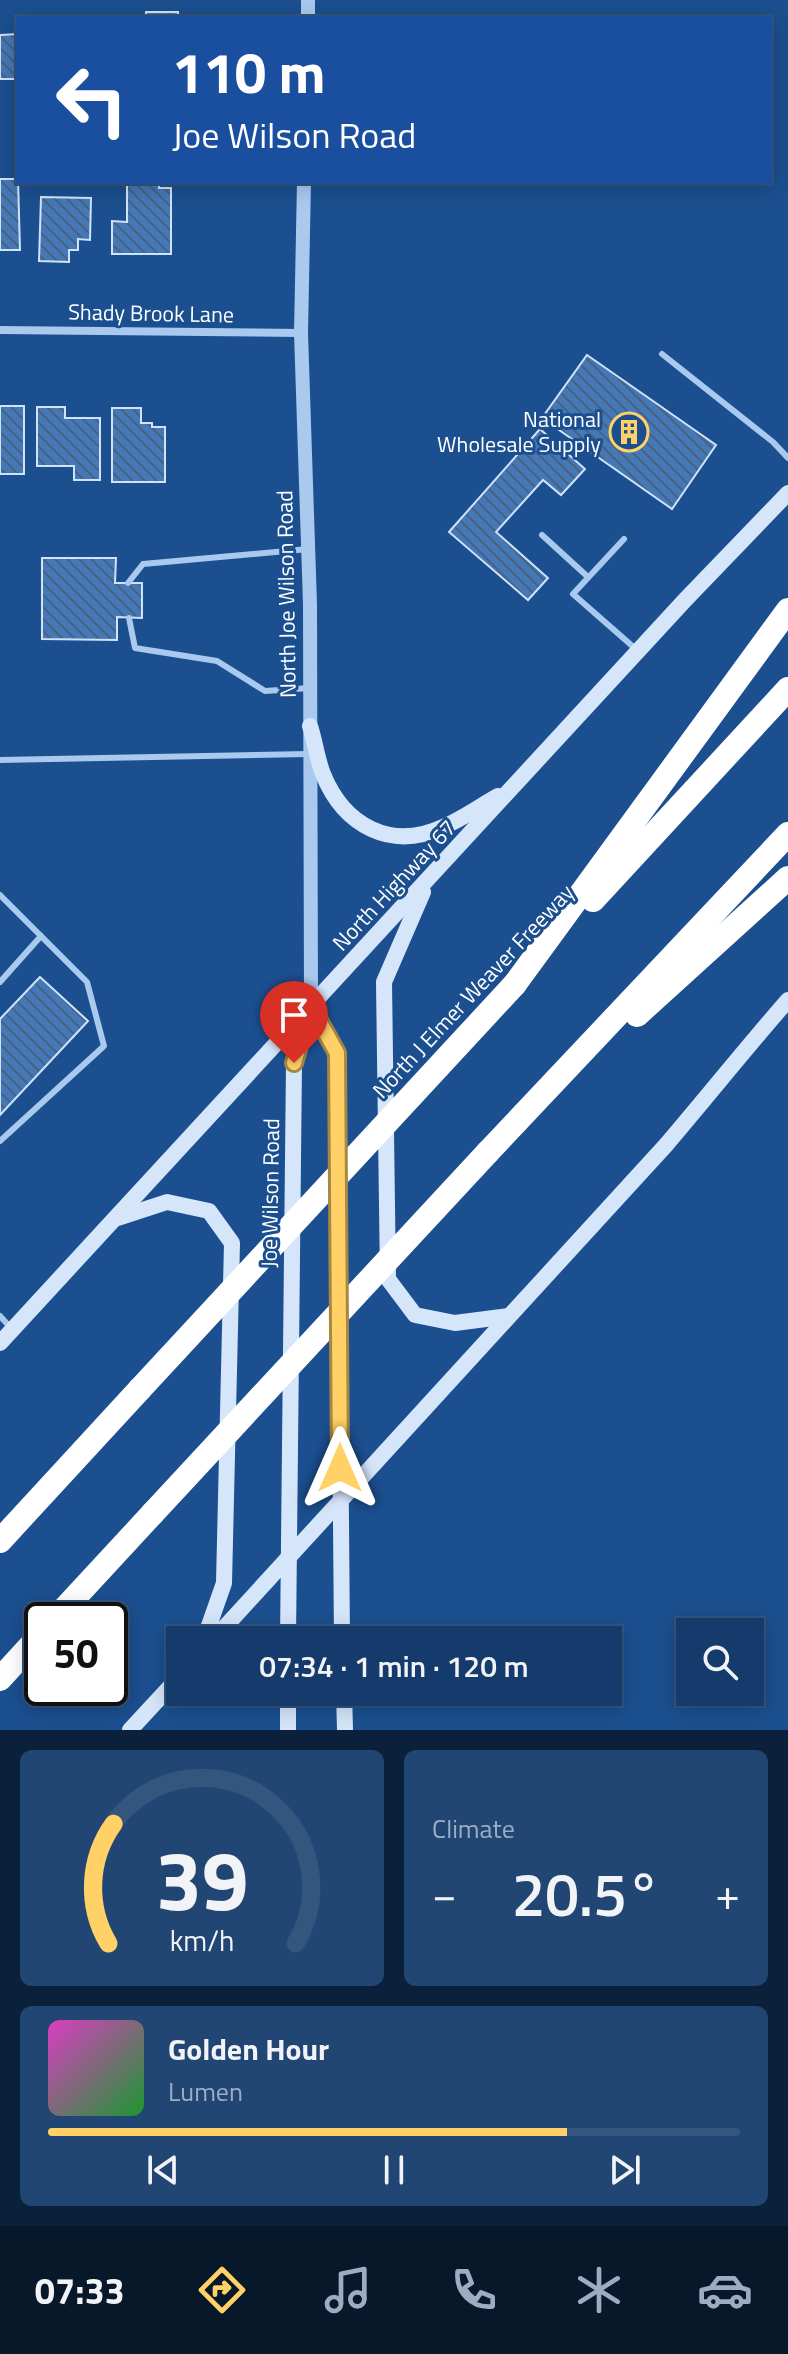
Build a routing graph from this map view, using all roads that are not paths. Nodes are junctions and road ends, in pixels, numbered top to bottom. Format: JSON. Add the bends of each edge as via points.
{"nodes":[{"id":1,"x":304,"y":184,"type":"edge"},
{"id":2,"x":0,"y":330,"type":"edge"},
{"id":3,"x":301,"y":333,"type":"junction"},
{"id":4,"x":662,"y":354,"type":"dead end"},
{"id":5,"x":788,"y":458,"type":"edge"},
{"id":6,"x":788,"y":493,"type":"edge"},
{"id":7,"x":542,"y":535,"type":"dead end"},
{"id":8,"x":624,"y":539,"type":"dead end"},
{"id":9,"x":308,"y":549,"type":"junction"},
{"id":10,"x":588,"y":577,"type":"junction"},
{"id":11,"x":128,"y":583,"type":"dead end"},
{"id":12,"x":788,"y":610,"type":"edge"},
{"id":13,"x":129,"y":618,"type":"dead end"},
{"id":14,"x":638,"y":651,"type":"junction"},
{"id":15,"x":310,"y":688,"type":"junction"},
{"id":16,"x":788,"y":689,"type":"edge"},
{"id":17,"x":310,"y":726,"type":"junction"},
{"id":18,"x":310,"y":754,"type":"junction"},
{"id":19,"x":0,"y":760,"type":"edge"},
{"id":20,"x":513,"y":788,"type":"junction"},
{"id":21,"x":788,"y":834,"type":"edge"},
{"id":22,"x":788,"y":878,"type":"edge"},
{"id":23,"x":429,"y":880,"type":"junction"},
{"id":24,"x":0,"y":895,"type":"edge"},
{"id":25,"x":41,"y":936,"type":"junction"},
{"id":26,"x":0,"y":982,"type":"edge"},
{"id":27,"x":515,"y":984,"type":"junction"},
{"id":28,"x":788,"y":1000,"type":"edge"},
{"id":29,"x":311,"y":1006,"type":"junction"},
{"id":30,"x":0,"y":1141,"type":"edge"},
{"id":31,"x":488,"y":1152,"type":"junction"},
{"id":32,"x":115,"y":1219,"type":"junction"},
{"id":33,"x":0,"y":1316,"type":"edge"},
{"id":34,"x":509,"y":1316,"type":"junction"},
{"id":35,"x":12,"y":1330,"type":"junction"},
{"id":36,"x":0,"y":1343,"type":"edge"},
{"id":37,"x":340,"y":1500,"type":"junction"},
{"id":38,"x":0,"y":1541,"type":"edge"},
{"id":39,"x":288,"y":1557,"type":"junction"},
{"id":40,"x":71,"y":1602,"type":"edge"},
{"id":41,"x":209,"y":1626,"type":"edge"},
{"id":42,"x":226,"y":1626,"type":"edge"},
{"id":43,"x":288,"y":1626,"type":"edge"},
{"id":44,"x":342,"y":1626,"type":"edge"},
{"id":45,"x":24,"y":1653,"type":"edge"},
{"id":46,"x":0,"y":1679,"type":"edge"},
{"id":47,"x":166,"y":1691,"type":"edge"},
{"id":48,"x":288,"y":1706,"type":"edge"},
{"id":49,"x":344,"y":1706,"type":"edge"},
{"id":50,"x":130,"y":1730,"type":"edge"},
{"id":51,"x":288,"y":1730,"type":"edge"},
{"id":52,"x":345,"y":1730,"type":"edge"}],
"edges":[{"from":1,"to":3,"type":"street","name":"North Joe Wilson Road"},
{"from":2,"to":3,"type":"street","name":"Shady Brook Lane"},
{"from":3,"to":9,"type":"street","name":"North Joe Wilson Road"},
{"from":4,"to":5,"type":"lane"},
{"from":6,"to":14,"type":"main road","name":"North Highway 67"},
{"from":7,"to":10,"type":"lane"},
{"from":8,"to":10,"type":"lane"},
{"from":9,"to":11,"type":"lane","via":[[143,564]]},
{"from":9,"to":15,"type":"street","name":"North Joe Wilson Road"},
{"from":10,"to":14,"type":"lane","via":[[573,594]]},
{"from":12,"to":27,"type":"highway"},
{"from":13,"to":15,"type":"lane","via":[[135,648],[217,661],[265,691]]},
{"from":14,"to":20,"type":"main road","name":"North Highway 67"},
{"from":15,"to":17,"type":"street","name":"North Joe Wilson Road"},
{"from":16,"to":27,"type":"highway","name":"North J Elmer Weaver Freeway"},
{"from":17,"to":18,"type":"street","name":"North Joe Wilson Road"},
{"from":17,"to":20,"type":"main road","via":[[324,775],[345,809],[387,837],[442,828]]},
{"from":18,"to":19,"type":"lane"},
{"from":18,"to":29,"type":"street","name":"North Joe Wilson Road"},
{"from":20,"to":23,"type":"main road","name":"North Highway 67"},
{"from":21,"to":31,"type":"highway"},
{"from":22,"to":31,"type":"highway"},
{"from":23,"to":29,"type":"main road","name":"North Highway 67"},
{"from":23,"to":34,"type":"main road","via":[[384,982],[388,1279],[415,1315],[455,1323]]},
{"from":24,"to":25,"type":"lane"},
{"from":25,"to":26,"type":"lane"},
{"from":25,"to":30,"type":"lane","via":[[87,982],[104,1046]]},
{"from":27,"to":38,"type":"highway","name":"North J Elmer Weaver Freeway","bridge":true},
{"from":28,"to":34,"type":"main road","via":[[666,1145]]},
{"from":29,"to":32,"type":"main road","name":"North Highway 67"},
{"from":29,"to":37,"type":"main road","via":[[337,1053]]},
{"from":29,"to":39,"type":"main road","name":"Joe Wilson Road","via":[[294,1063]]},
{"from":31,"to":40,"type":"highway","bridge":true},
{"from":32,"to":35,"type":"main road","name":"North Highway 67"},
{"from":32,"to":41,"type":"main road","via":[[167,1202],[209,1211],[232,1243],[224,1583]]},
{"from":33,"to":35,"type":"lane"},
{"from":34,"to":37,"type":"main road"},
{"from":35,"to":36,"type":"main road","name":"North Highway 67"},
{"from":37,"to":39,"type":"main road"},
{"from":37,"to":44,"type":"main road"},
{"from":39,"to":42,"type":"main road"},
{"from":39,"to":43,"type":"main road","name":"Joe Wilson Road"},
{"from":45,"to":46,"type":"highway"},
{"from":47,"to":50,"type":"main road"},
{"from":48,"to":51,"type":"main road"},
{"from":49,"to":52,"type":"main road"}]}
